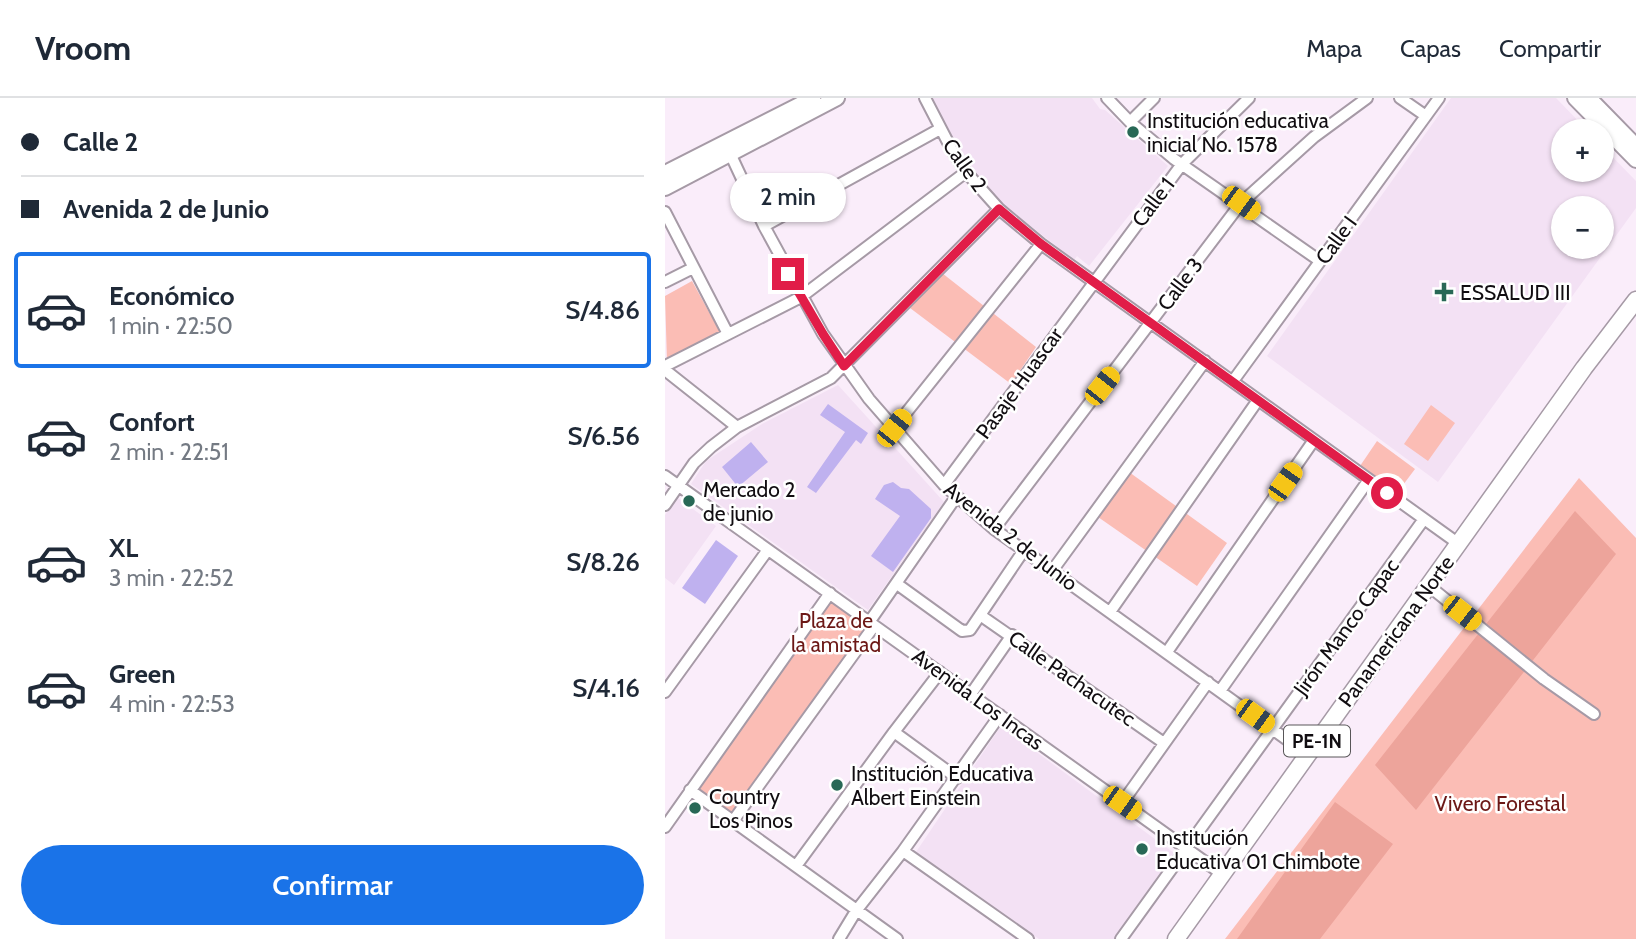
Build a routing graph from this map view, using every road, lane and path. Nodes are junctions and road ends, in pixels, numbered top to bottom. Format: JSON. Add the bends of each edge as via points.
{"nodes":[{"id":1,"x":813,"y":98,"type":"edge"},
{"id":2,"x":837,"y":98,"type":"edge"},
{"id":3,"x":925,"y":98,"type":"edge"},
{"id":4,"x":1107,"y":98,"type":"edge"},
{"id":5,"x":1153,"y":98,"type":"edge"},
{"id":6,"x":1249,"y":98,"type":"edge"},
{"id":7,"x":1367,"y":98,"type":"edge"},
{"id":8,"x":1400,"y":98,"type":"edge"},
{"id":9,"x":1439,"y":98,"type":"edge"},
{"id":10,"x":1575,"y":98,"type":"edge"},
{"id":11,"x":1589,"y":98,"type":"edge"},
{"id":12,"x":1426,"y":116,"type":"junction"},
{"id":13,"x":1130,"y":122,"type":"junction"},
{"id":14,"x":940,"y":130,"type":"junction"},
{"id":15,"x":1636,"y":146,"type":"edge"},
{"id":16,"x":727,"y":148,"type":"junction"},
{"id":17,"x":1636,"y":160,"type":"edge"},
{"id":18,"x":1182,"y":164,"type":"junction"},
{"id":19,"x":667,"y":168,"type":"edge"},
{"id":20,"x":966,"y":172,"type":"junction"},
{"id":21,"x":665,"y":188,"type":"edge"},
{"id":22,"x":1241,"y":203,"type":"junction"},
{"id":23,"x":999,"y":209,"type":"junction"},
{"id":24,"x":665,"y":212,"type":"edge"},
{"id":25,"x":764,"y":226,"type":"junction"},
{"id":26,"x":1041,"y":244,"type":"junction"},
{"id":27,"x":1320,"y":261,"type":"junction"},
{"id":28,"x":693,"y":268,"type":"junction"},
{"id":29,"x":665,"y":282,"type":"edge"},
{"id":30,"x":1094,"y":282,"type":"junction"},
{"id":31,"x":801,"y":297,"type":"junction"},
{"id":32,"x":1636,"y":300,"type":"edge"},
{"id":33,"x":1636,"y":310,"type":"edge"},
{"id":34,"x":1151,"y":323,"type":"junction"},
{"id":35,"x":1618,"y":326,"type":"junction"},
{"id":36,"x":727,"y":334,"type":"junction"},
{"id":37,"x":1205,"y":362,"type":"junction"},
{"id":38,"x":844,"y":366,"type":"junction"},
{"id":39,"x":665,"y":368,"type":"edge"},
{"id":40,"x":1233,"y":382,"type":"junction"},
{"id":41,"x":1258,"y":400,"type":"junction"},
{"id":42,"x":737,"y":427,"type":"junction"},
{"id":43,"x":894,"y":428,"type":"junction"},
{"id":44,"x":1314,"y":440,"type":"junction"},
{"id":45,"x":665,"y":476,"type":"edge"},
{"id":46,"x":1368,"y":481,"type":"junction"},
{"id":47,"x":944,"y":485,"type":"junction"},
{"id":48,"x":679,"y":486,"type":"junction"},
{"id":49,"x":956,"y":497,"type":"junction"},
{"id":50,"x":665,"y":505,"type":"edge"},
{"id":51,"x":1424,"y":519,"type":"junction"},
{"id":52,"x":994,"y":529,"type":"junction"},
{"id":53,"x":1459,"y":544,"type":"junction"},
{"id":54,"x":1024,"y":550,"type":"junction"},
{"id":55,"x":767,"y":551,"type":"junction"},
{"id":56,"x":1052,"y":571,"type":"junction"},
{"id":57,"x":897,"y":583,"type":"junction"},
{"id":58,"x":1429,"y":586,"type":"junction"},
{"id":59,"x":830,"y":593,"type":"junction"},
{"id":60,"x":1110,"y":612,"type":"junction"},
{"id":61,"x":980,"y":615,"type":"junction"},
{"id":62,"x":872,"y":624,"type":"junction"},
{"id":63,"x":1012,"y":635,"type":"junction"},
{"id":64,"x":1167,"y":652,"type":"junction"},
{"id":65,"x":940,"y":672,"type":"junction"},
{"id":66,"x":1208,"y":682,"type":"junction"},
{"id":67,"x":1220,"y":691,"type":"junction"},
{"id":68,"x":665,"y":692,"type":"edge"},
{"id":69,"x":971,"y":694,"type":"junction"},
{"id":70,"x":1594,"y":714,"type":"dead end"},
{"id":71,"x":1000,"y":715,"type":"junction"},
{"id":72,"x":1272,"y":729,"type":"junction"},
{"id":73,"x":894,"y":732,"type":"junction"},
{"id":74,"x":1164,"y":743,"type":"junction"},
{"id":75,"x":1307,"y":754,"type":"junction"},
{"id":76,"x":957,"y":778,"type":"junction"},
{"id":77,"x":690,"y":790,"type":"junction"},
{"id":78,"x":1122,"y":803,"type":"junction"},
{"id":79,"x":733,"y":821,"type":"junction"},
{"id":80,"x":665,"y":827,"type":"edge"},
{"id":81,"x":1187,"y":849,"type":"junction"},
{"id":82,"x":903,"y":851,"type":"junction"},
{"id":83,"x":796,"y":866,"type":"junction"},
{"id":84,"x":1222,"y":874,"type":"junction"},
{"id":85,"x":856,"y":911,"type":"junction"},
{"id":86,"x":839,"y":939,"type":"edge"},
{"id":87,"x":897,"y":939,"type":"edge"},
{"id":88,"x":1028,"y":939,"type":"edge"},
{"id":89,"x":1121,"y":939,"type":"edge"},
{"id":90,"x":1176,"y":939,"type":"edge"}],
"edges":[{"from":1,"to":16,"type":"main road"},
{"from":2,"to":16,"type":"main road"},
{"from":3,"to":14,"type":"street","name":"Calle 2"},
{"from":4,"to":13,"type":"street"},
{"from":5,"to":13,"type":"street"},
{"from":6,"to":18,"type":"street","name":"Calle 1"},
{"from":7,"to":22,"type":"street","name":"Calle 3","via":[[1314,137]]},
{"from":8,"to":12,"type":"street"},
{"from":9,"to":12,"type":"street","name":"Calle I"},
{"from":10,"to":17,"type":"main road"},
{"from":11,"to":15,"type":"main road"},
{"from":12,"to":27,"type":"street","name":"Calle I"},
{"from":13,"to":18,"type":"street"},
{"from":14,"to":20,"type":"street","name":"Calle 2"},
{"from":14,"to":25,"type":"street"},
{"from":16,"to":19,"type":"main road"},
{"from":16,"to":21,"type":"main road"},
{"from":16,"to":25,"type":"street","name":"Avenida 2 de Junio"},
{"from":18,"to":22,"type":"street"},
{"from":18,"to":30,"type":"street","name":"Calle 1"},
{"from":20,"to":23,"type":"street","name":"Calle 2"},
{"from":20,"to":31,"type":"street"},
{"from":22,"to":27,"type":"street"},
{"from":22,"to":34,"type":"street","name":"Calle 3"},
{"from":23,"to":26,"type":"street","name":"Calle 2"},
{"from":23,"to":38,"type":"street"},
{"from":24,"to":28,"type":"street"},
{"from":25,"to":31,"type":"street","name":"Avenida 2 de Junio"},
{"from":26,"to":30,"type":"street","name":"Calle 2"},
{"from":26,"to":43,"type":"street"},
{"from":27,"to":40,"type":"street","name":"Calle I"},
{"from":28,"to":29,"type":"street"},
{"from":28,"to":36,"type":"street"},
{"from":30,"to":34,"type":"street","name":"Calle 2"},
{"from":30,"to":47,"type":"street","name":"Pasaje Huascar"},
{"from":31,"to":36,"type":"street"},
{"from":31,"to":38,"type":"street","name":"Avenida 2 de Junio"},
{"from":32,"to":35,"type":"highway","name":"Panamericana Norte","number":"PE-1N"},
{"from":33,"to":35,"type":"highway","name":"Panamericana Norte","number":"PE-1N"},
{"from":34,"to":37,"type":"street","name":"Calle 2"},
{"from":34,"to":52,"type":"street","name":"Calle 3"},
{"from":35,"to":53,"type":"highway","name":"Panamericana Norte","number":"PE-1N"},
{"from":36,"to":39,"type":"street"},
{"from":37,"to":40,"type":"street","name":"Calle 2"},
{"from":37,"to":56,"type":"street"},
{"from":38,"to":42,"type":"street","via":[[831,378]]},
{"from":38,"to":43,"type":"street","name":"Avenida 2 de Junio"},
{"from":39,"to":42,"type":"street"},
{"from":40,"to":41,"type":"street","name":"Calle 2"},
{"from":41,"to":44,"type":"street","name":"Calle 2"},
{"from":41,"to":60,"type":"street"},
{"from":42,"to":48,"type":"street","via":[[694,463]]},
{"from":43,"to":47,"type":"street","name":"Avenida 2 de Junio"},
{"from":44,"to":46,"type":"street","name":"Calle 2"},
{"from":44,"to":64,"type":"street"},
{"from":45,"to":48,"type":"street","name":"Avenida Los Incas"},
{"from":46,"to":51,"type":"street","name":"Calle 2"},
{"from":46,"to":67,"type":"street"},
{"from":47,"to":49,"type":"street","name":"Avenida 2 de Junio"},
{"from":48,"to":50,"type":"street"},
{"from":48,"to":55,"type":"street","name":"Avenida Los Incas"},
{"from":49,"to":52,"type":"street","name":"Avenida 2 de Junio"},
{"from":49,"to":57,"type":"street"},
{"from":51,"to":53,"type":"street","name":"Calle 2"},
{"from":51,"to":72,"type":"street","name":"Jirón Manco Capac"},
{"from":52,"to":54,"type":"street","name":"Avenida 2 de Junio"},
{"from":53,"to":58,"type":"highway","name":"Panamericana Norte","number":"PE-1N"},
{"from":54,"to":56,"type":"street","name":"Avenida 2 de Junio"},
{"from":54,"to":61,"type":"street"},
{"from":55,"to":59,"type":"street","name":"Avenida Los Incas"},
{"from":55,"to":68,"type":"street"},
{"from":56,"to":60,"type":"street","name":"Avenida 2 de Junio"},
{"from":57,"to":61,"type":"street","via":[[962,631],[970,630]]},
{"from":57,"to":62,"type":"street"},
{"from":58,"to":70,"type":"street"},
{"from":58,"to":75,"type":"highway","name":"Panamericana Norte","number":"PE-1N"},
{"from":59,"to":62,"type":"street","name":"Avenida Los Incas"},
{"from":59,"to":77,"type":"street"},
{"from":60,"to":64,"type":"street","name":"Avenida 2 de Junio"},
{"from":61,"to":63,"type":"street","name":"Calle Pachacutec"},
{"from":62,"to":65,"type":"street","name":"Avenida Los Incas"},
{"from":62,"to":79,"type":"street"},
{"from":63,"to":69,"type":"street"},
{"from":63,"to":74,"type":"street","name":"Calle Pachacutec"},
{"from":64,"to":66,"type":"street","name":"Avenida 2 de Junio"},
{"from":65,"to":69,"type":"street","name":"Avenida Los Incas"},
{"from":65,"to":73,"type":"street"},
{"from":66,"to":67,"type":"street","name":"Avenida 2 de Junio"},
{"from":66,"to":74,"type":"street"},
{"from":67,"to":72,"type":"street","name":"Avenida 2 de Junio"},
{"from":69,"to":71,"type":"street","name":"Avenida Los Incas"},
{"from":71,"to":76,"type":"street"},
{"from":71,"to":78,"type":"street","name":"Avenida Los Incas"},
{"from":72,"to":75,"type":"street","name":"Avenida 2 de Junio"},
{"from":72,"to":81,"type":"street","name":"Jirón Manco Capac"},
{"from":73,"to":76,"type":"street"},
{"from":73,"to":83,"type":"street"},
{"from":74,"to":78,"type":"street"},
{"from":75,"to":84,"type":"highway","name":"Panamericana Norte","number":"PE-1N"},
{"from":76,"to":82,"type":"street"},
{"from":77,"to":79,"type":"street"},
{"from":77,"to":80,"type":"street"},
{"from":78,"to":81,"type":"street","name":"Avenida Los Incas"},
{"from":79,"to":83,"type":"street"},
{"from":81,"to":84,"type":"street","name":"Avenida Los Incas"},
{"from":81,"to":89,"type":"street","name":"Jirón Manco Capac"},
{"from":82,"to":85,"type":"street"},
{"from":82,"to":88,"type":"street"},
{"from":83,"to":85,"type":"street"},
{"from":84,"to":90,"type":"highway","name":"Panamericana Norte","number":"PE-1N"},
{"from":85,"to":86,"type":"street"},
{"from":85,"to":87,"type":"street"}]}
